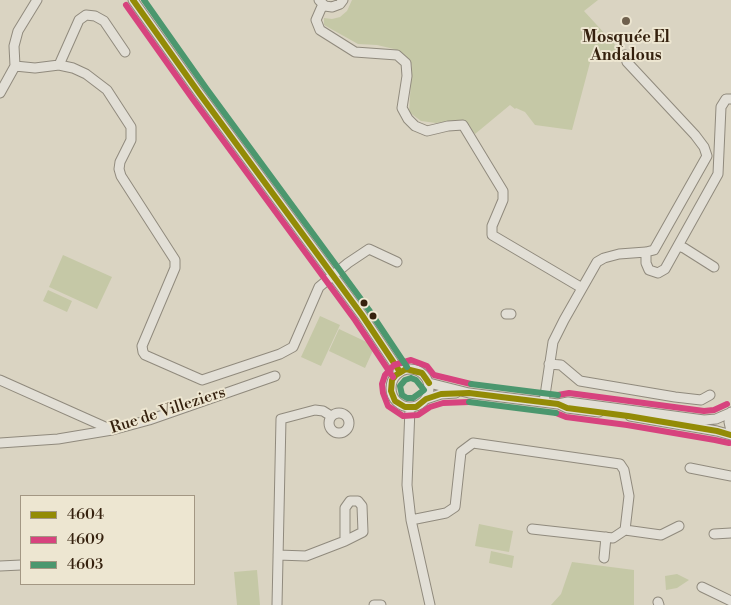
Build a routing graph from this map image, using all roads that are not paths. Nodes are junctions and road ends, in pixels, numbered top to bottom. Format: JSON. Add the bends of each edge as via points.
{"nodes":[{"id":1,"x":37,"y":0,"type":"edge"},
{"id":2,"x":134,"y":0,"type":"edge"},
{"id":3,"x":343,"y":0,"type":"edge"},
{"id":4,"x":321,"y":2,"type":"edge"},
{"id":5,"x":125,"y":52,"type":"dead end"},
{"id":6,"x":625,"y":56,"type":"dead end"},
{"id":7,"x":59,"y":65,"type":"junction"},
{"id":8,"x":15,"y":66,"type":"junction"},
{"id":9,"x":0,"y":93,"type":"edge"},
{"id":10,"x":731,"y":98,"type":"edge"},
{"id":11,"x":678,"y":246,"type":"junction"},
{"id":12,"x":646,"y":252,"type":"junction"},
{"id":13,"x":397,"y":262,"type":"dead end"},
{"id":14,"x":714,"y":267,"type":"dead end"},
{"id":15,"x":333,"y":274,"type":"junction"},
{"id":16,"x":582,"y":288,"type":"junction"},
{"id":17,"x":550,"y":364,"type":"junction"},
{"id":18,"x":400,"y":372,"type":"junction"},
{"id":19,"x":275,"y":376,"type":"dead end"},
{"id":20,"x":0,"y":380,"type":"edge"},
{"id":21,"x":429,"y":383,"type":"junction"},
{"id":22,"x":469,"y":393,"type":"junction"},
{"id":23,"x":710,"y":395,"type":"dead end"},
{"id":24,"x":426,"y":399,"type":"junction"},
{"id":25,"x":544,"y":402,"type":"junction"},
{"id":26,"x":558,"y":404,"type":"junction"},
{"id":27,"x":410,"y":408,"type":"junction"},
{"id":28,"x":731,"y":412,"type":"edge"},
{"id":29,"x":331,"y":416,"type":"dead end"},
{"id":30,"x":112,"y":430,"type":"junction"},
{"id":31,"x":731,"y":433,"type":"edge"},
{"id":32,"x":0,"y":443,"type":"edge"},
{"id":33,"x":690,"y":468,"type":"dead end"},
{"id":34,"x":731,"y":476,"type":"edge"},
{"id":35,"x":412,"y":520,"type":"junction"},
{"id":36,"x":679,"y":526,"type":"dead end"},
{"id":37,"x":532,"y":529,"type":"dead end"},
{"id":38,"x":625,"y":530,"type":"junction"},
{"id":39,"x":731,"y":533,"type":"edge"},
{"id":40,"x":714,"y":534,"type":"dead end"},
{"id":41,"x":606,"y":537,"type":"junction"},
{"id":42,"x":346,"y":541,"type":"dead end"},
{"id":43,"x":278,"y":556,"type":"junction"},
{"id":44,"x":604,"y":558,"type":"dead end"},
{"id":45,"x":20,"y":565,"type":"edge"},
{"id":46,"x":0,"y":566,"type":"edge"},
{"id":47,"x":702,"y":587,"type":"dead end"},
{"id":48,"x":731,"y":601,"type":"edge"},
{"id":49,"x":277,"y":605,"type":"edge"},
{"id":50,"x":374,"y":605,"type":"edge"},
{"id":51,"x":381,"y":605,"type":"edge"},
{"id":52,"x":430,"y":605,"type":"edge"}],
"edges":[{"from":1,"to":8,"type":"street","via":[[18,31],[14,46]]},
{"from":2,"to":15,"type":"street"},
{"from":3,"to":4,"type":"street","via":[[336,6]]},
{"from":4,"to":16,"type":"street","via":[[316,20],[320,30],[355,52],[397,55],[406,63],[408,69],[402,108],[415,126],[427,131],[462,125],[503,191],[504,200],[492,226],[492,235]]},
{"from":5,"to":7,"type":"street","via":[[104,21],[86,15],[72,32]]},
{"from":6,"to":12,"type":"street","via":[[695,135],[707,156],[654,250]]},
{"from":7,"to":8,"type":"street"},
{"from":7,"to":15,"type":"street","via":[[86,74],[107,90],[131,127],[131,140],[119,170],[175,260],[175,268],[146,333],[143,352],[202,380],[280,354],[293,347],[319,287]]},
{"from":8,"to":9,"type":"street"},
{"from":10,"to":11,"type":"street","via":[[726,99],[721,107],[718,174]]},
{"from":11,"to":12,"type":"street","via":[[665,269],[658,273],[648,270]]},
{"from":11,"to":14,"type":"street"},
{"from":12,"to":16,"type":"street","via":[[604,258],[597,262]]},
{"from":13,"to":15,"type":"street","via":[[369,249]]},
{"from":15,"to":18,"type":"street"},
{"from":16,"to":17,"type":"street","via":[[553,342]]},
{"from":17,"to":23,"type":"street","via":[[561,365],[580,381],[701,400]]},
{"from":17,"to":25,"type":"street"},
{"from":18,"to":21,"type":"street","via":[[417,370]]},
{"from":18,"to":27,"type":"street","via":[[392,380],[390,391],[395,401]]},
{"from":19,"to":30,"type":"street","name":"Rue de Villeziers"},
{"from":20,"to":30,"type":"street"},
{"from":21,"to":22,"type":"street"},
{"from":21,"to":24,"type":"street"},
{"from":22,"to":24,"type":"street","via":[[441,394]]},
{"from":22,"to":25,"type":"street"},
{"from":24,"to":27,"type":"street"},
{"from":25,"to":26,"type":"street"},
{"from":26,"to":28,"type":"street","via":[[568,402],[704,420]]},
{"from":26,"to":31,"type":"street"},
{"from":27,"to":35,"type":"street","via":[[407,486]]},
{"from":28,"to":31,"type":"street"},
{"from":29,"to":43,"type":"street","via":[[315,410],[281,419]]},
{"from":30,"to":32,"type":"street","name":"Rue de Villeziers","via":[[58,439]]},
{"from":33,"to":34,"type":"street"},
{"from":35,"to":38,"type":"street","via":[[446,513],[455,507],[461,452],[473,443],[620,464],[629,496]]},
{"from":35,"to":52,"type":"street"},
{"from":36,"to":38,"type":"street","via":[[661,535]]},
{"from":37,"to":41,"type":"street"},
{"from":38,"to":41,"type":"street","via":[[613,538]]},
{"from":39,"to":40,"type":"street"},
{"from":41,"to":44,"type":"street"},
{"from":42,"to":43,"type":"street","via":[[306,556]]},
{"from":43,"to":49,"type":"street"},
{"from":45,"to":46,"type":"street"},
{"from":47,"to":48,"type":"street"},
{"from":50,"to":51,"type":"street"}]}
